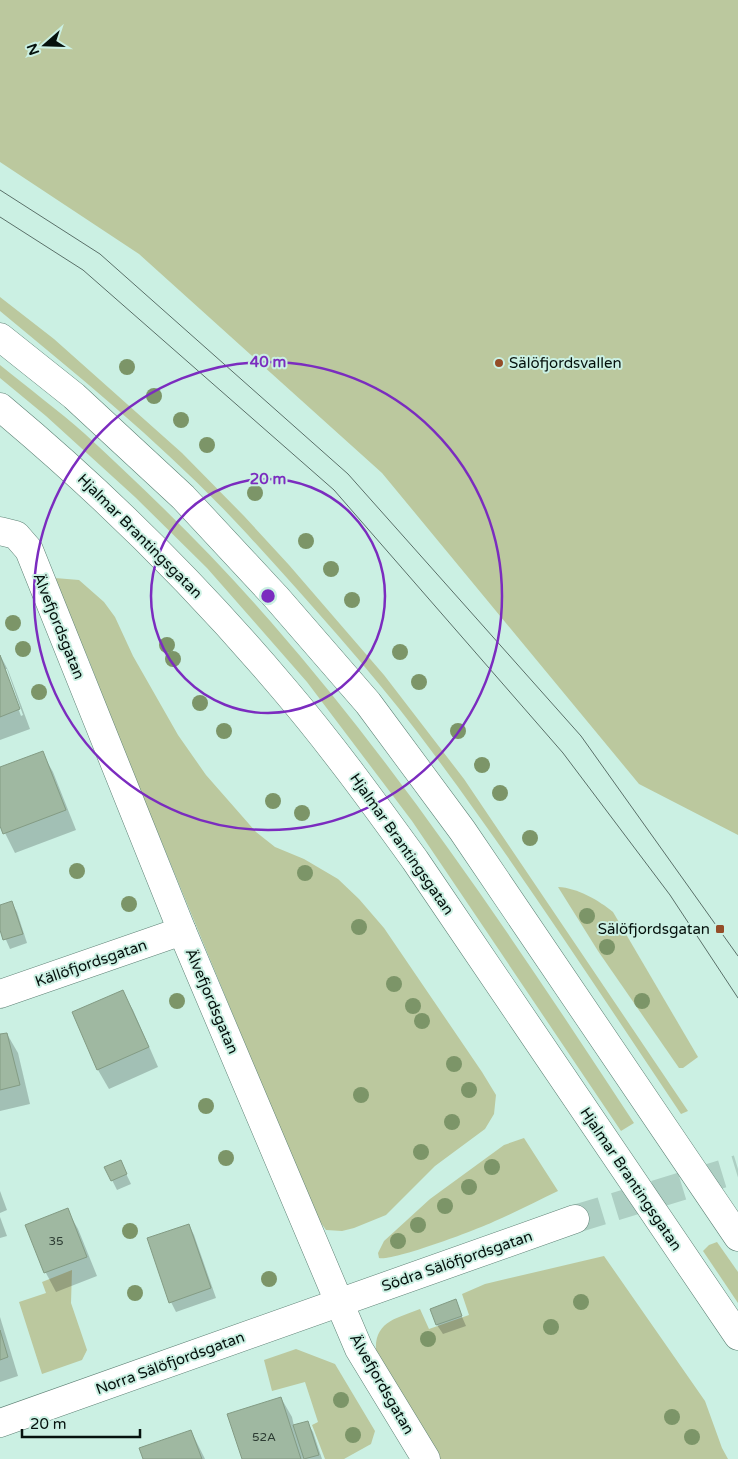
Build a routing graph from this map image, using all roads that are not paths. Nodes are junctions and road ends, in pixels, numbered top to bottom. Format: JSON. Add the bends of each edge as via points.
{"nodes":[{"id":1,"x":0,"y":336,"type":"edge"},
{"id":2,"x":0,"y":407,"type":"edge"},
{"id":3,"x":8,"y":533,"type":"edge"},
{"id":4,"x":182,"y":931,"type":"junction"},
{"id":5,"x":0,"y":994,"type":"edge"},
{"id":6,"x":575,"y":1219,"type":"tunnel mouth"},
{"id":7,"x":738,"y":1237,"type":"edge"},
{"id":8,"x":339,"y":1302,"type":"junction"},
{"id":9,"x":738,"y":1336,"type":"edge"},
{"id":10,"x":0,"y":1423,"type":"edge"},
{"id":11,"x":426,"y":1459,"type":"edge"}],
"edges":[{"from":1,"to":7,"type":"main road","via":[[74,396],[183,497],[368,703],[462,830]]},
{"from":2,"to":9,"type":"main road","name":"Hjalmar Brantingsgatan","via":[[89,484],[190,583],[320,733],[415,860]]},
{"from":3,"to":4,"type":"main road","name":"Älvefjordsgatan","via":[[29,550]]},
{"from":4,"to":5,"type":"main road","name":"Källöfjordsgatan"},
{"from":4,"to":8,"type":"main road","name":"Älvefjordsgatan"},
{"from":6,"to":8,"type":"main road","name":"Södra Sälöfjordsgatan"},
{"from":8,"to":10,"type":"main road","name":"Norra Sälöfjordsgatan"},
{"from":8,"to":11,"type":"main road","name":"Älvefjordsgatan","via":[[359,1349]]}]}
